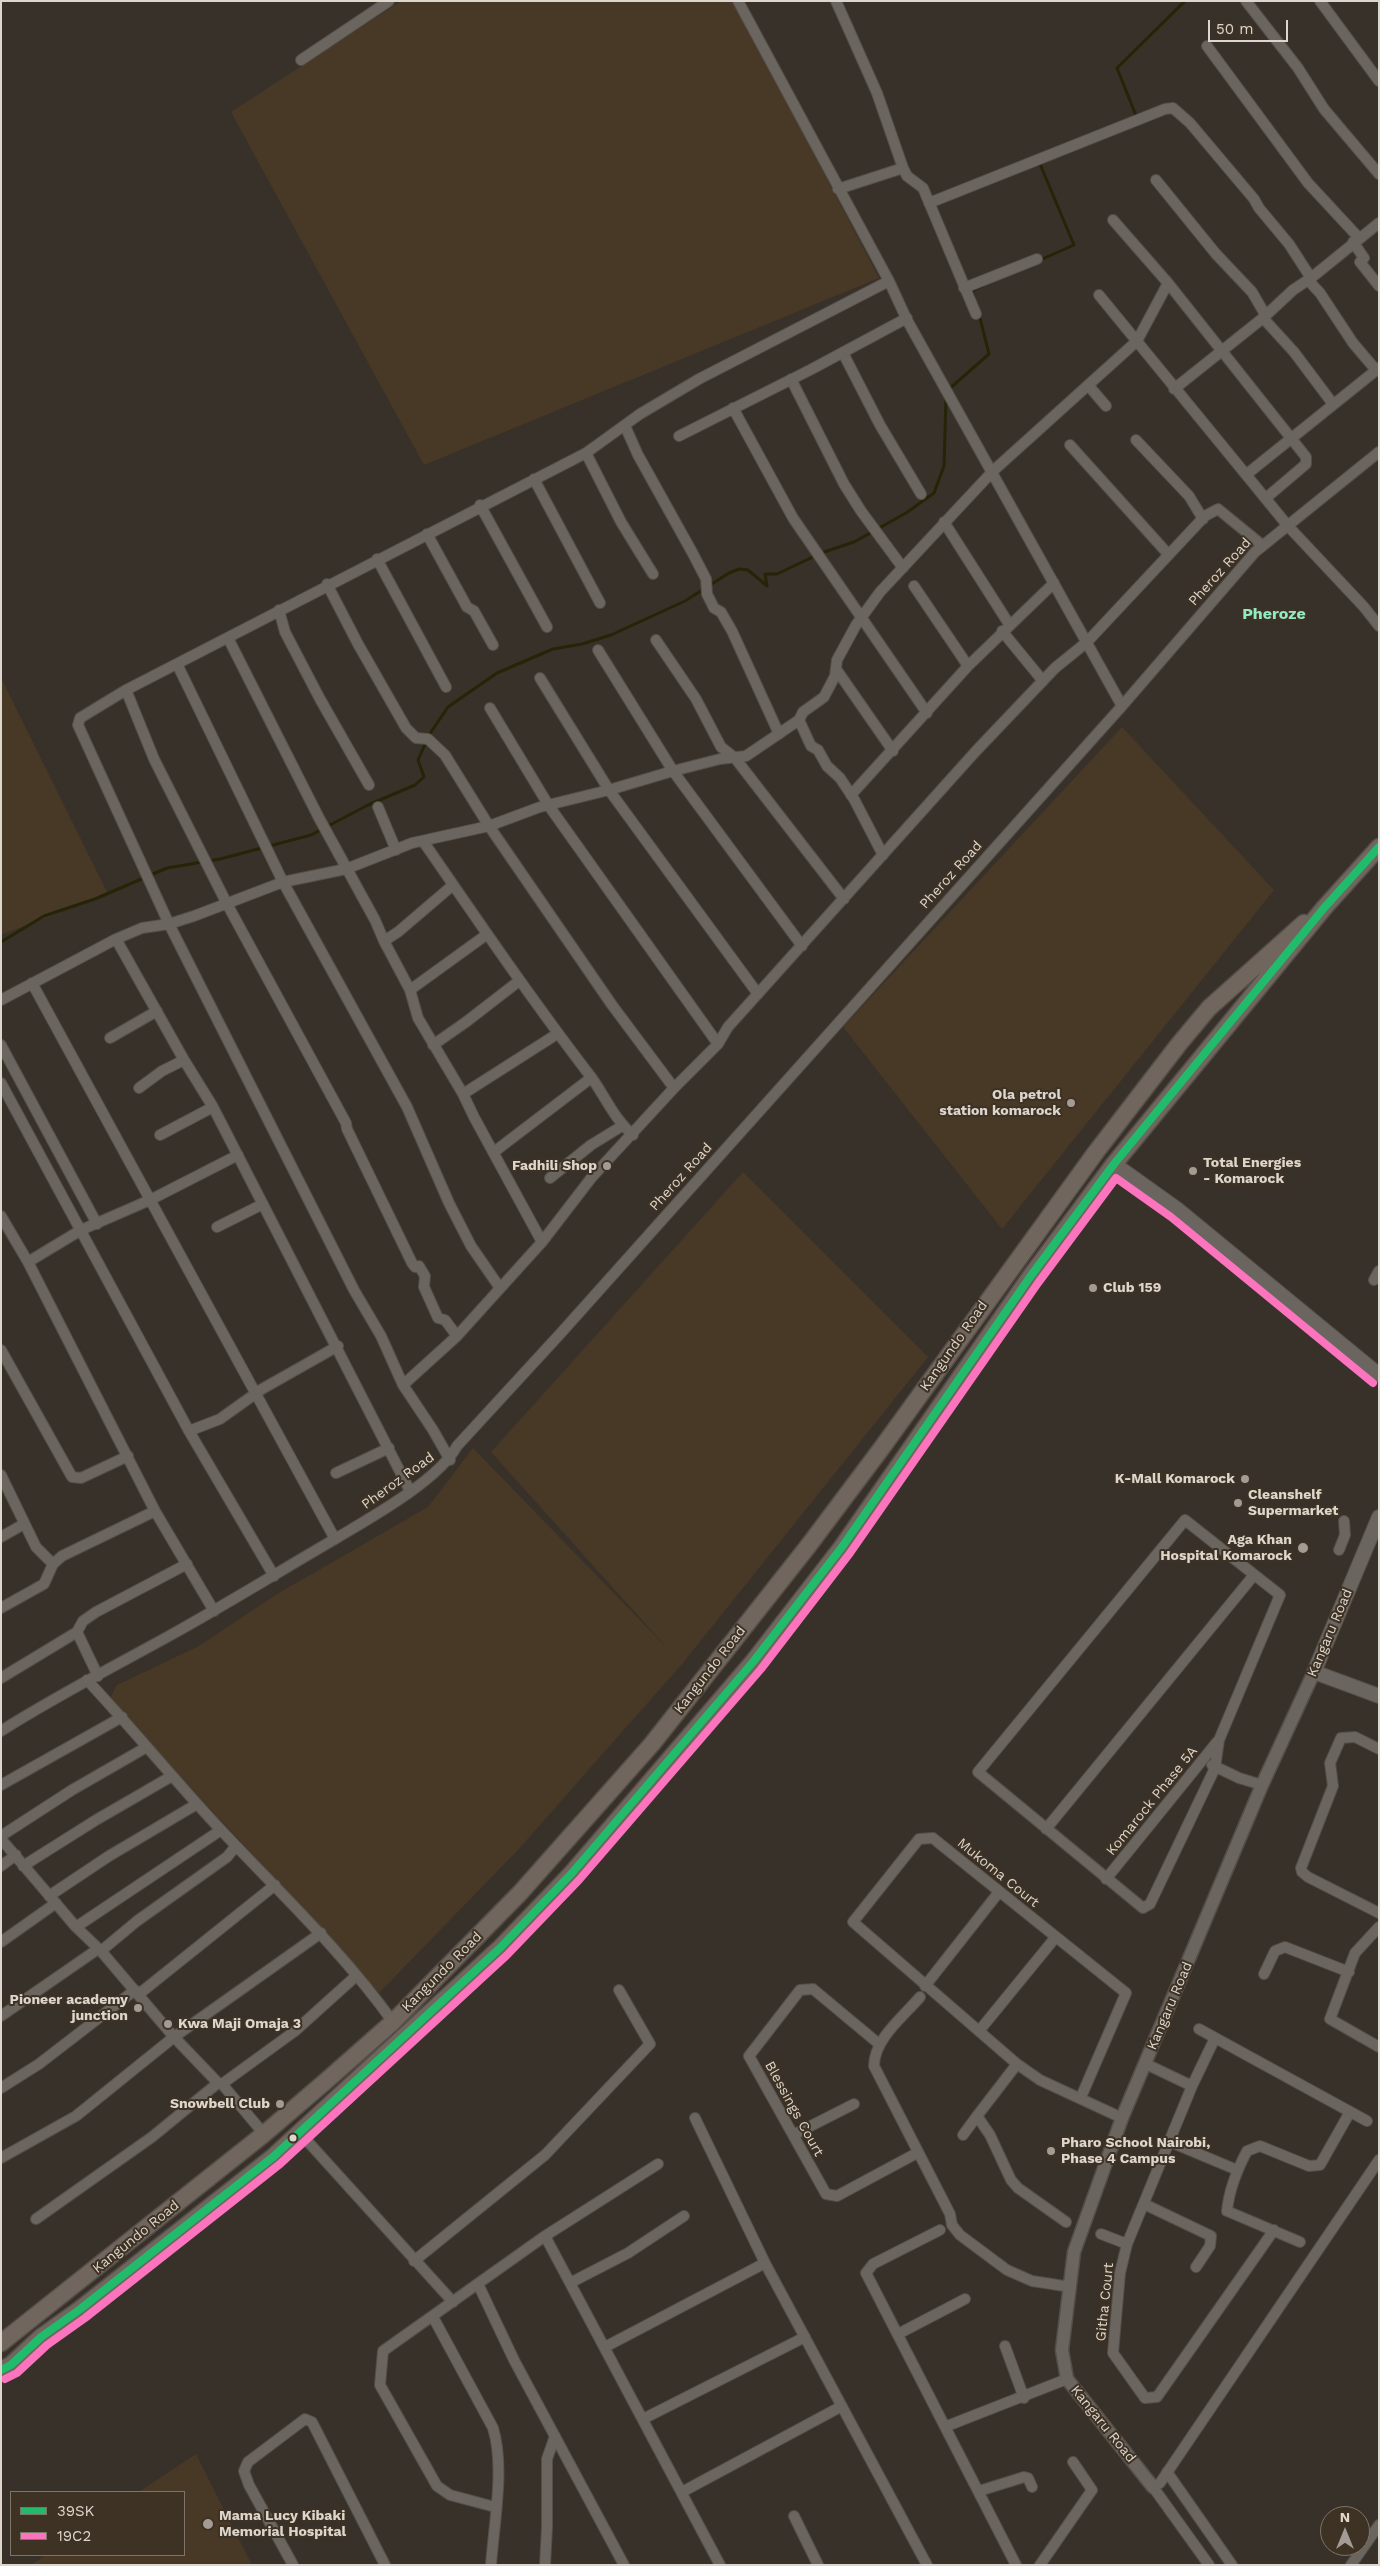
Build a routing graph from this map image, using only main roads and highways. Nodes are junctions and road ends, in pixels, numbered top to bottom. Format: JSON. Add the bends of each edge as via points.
{"nodes":[{"id":1,"x":1379,"y":847,"type":"edge"},
{"id":2,"x":1324,"y":908,"type":"junction"},
{"id":3,"x":1114,"y":1164,"type":"junction"},
{"id":4,"x":1379,"y":1375,"type":"edge"},
{"id":5,"x":1379,"y":1517,"type":"edge"},
{"id":6,"x":1379,"y":1696,"type":"edge"},
{"id":7,"x":1,"y":2343,"type":"edge"},
{"id":8,"x":1,"y":2370,"type":"edge"}],
"edges":[{"from":1,"to":2,"type":"highway","name":"Kangundo Road"},
{"from":2,"to":3,"type":"highway","name":"Kangundo Road"},
{"from":2,"to":7,"type":"highway","name":"Kangundo Road","via":[[1292,931],[1197,1022],[1102,1144],[870,1464],[652,1744],[516,1898],[393,2022],[264,2134]]},
{"from":3,"to":4,"type":"main road","via":[[1177,1209]]},
{"from":3,"to":8,"type":"highway","name":"Kangundo Road","via":[[1030,1277],[842,1547],[753,1662],[572,1873],[500,1948],[298,2134]]},
{"from":5,"to":6,"type":"main road","name":"Kangaru Road","via":[[1314,1672]]}]}
